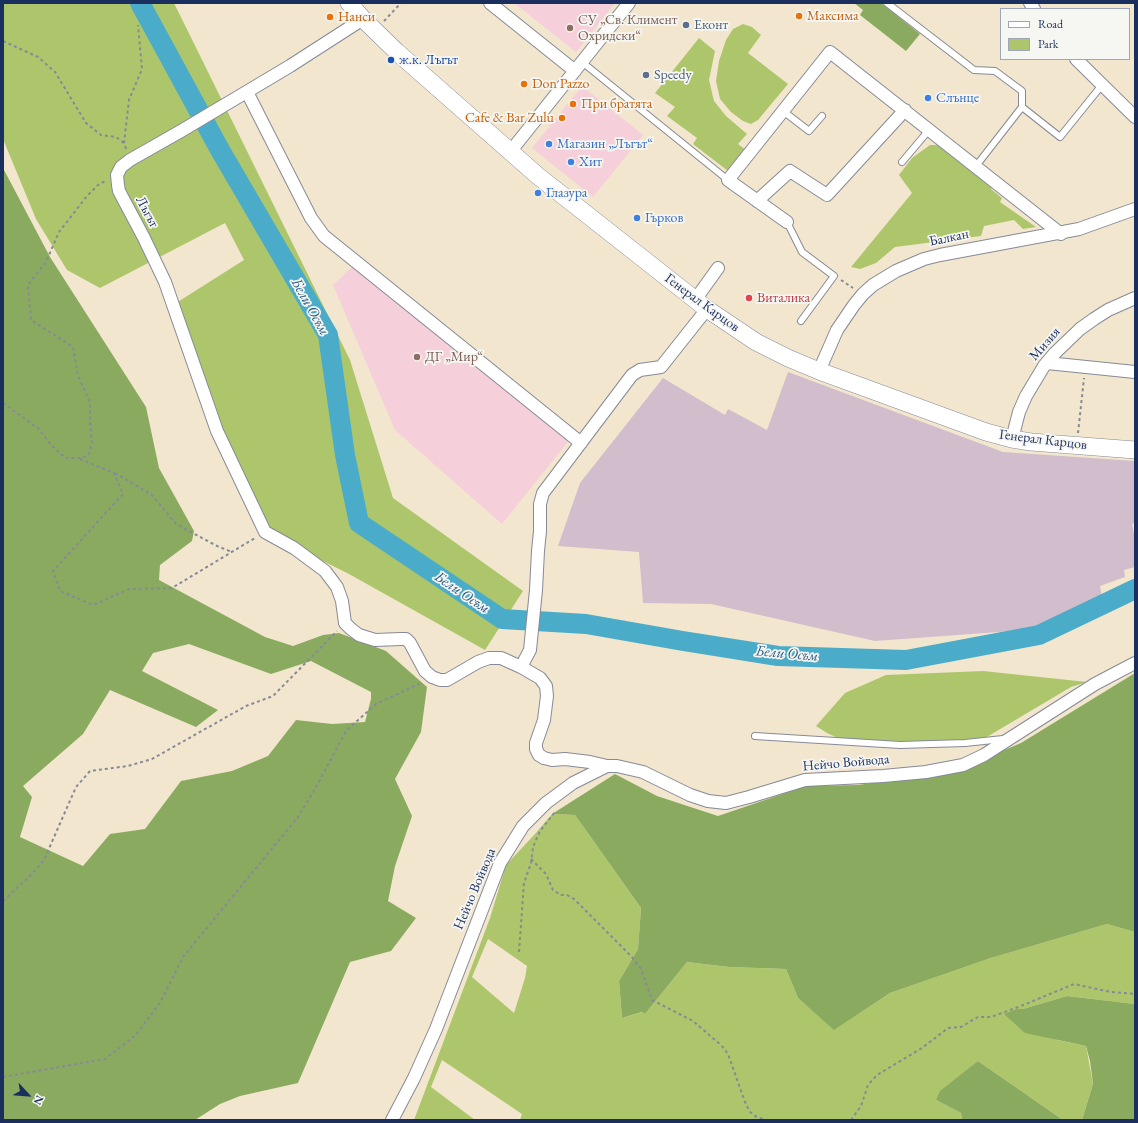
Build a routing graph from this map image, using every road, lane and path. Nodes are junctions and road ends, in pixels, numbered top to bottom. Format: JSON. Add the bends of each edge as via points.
{"nodes":[{"id":1,"x":349,"y":3,"type":"edge"},
{"id":2,"x":401,"y":3,"type":"edge"},
{"id":3,"x":490,"y":3,"type":"edge"},
{"id":4,"x":629,"y":3,"type":"edge"},
{"id":5,"x":888,"y":3,"type":"edge"},
{"id":6,"x":363,"y":19,"type":"junction"},
{"id":7,"x":138,"y":25,"type":"dead end"},
{"id":8,"x":380,"y":25,"type":"dead end"},
{"id":9,"x":3,"y":41,"type":"edge"},
{"id":10,"x":1077,"y":60,"type":"edge"},
{"id":11,"x":579,"y":66,"type":"junction"},
{"id":12,"x":1102,"y":85,"type":"junction"},
{"id":13,"x":247,"y":92,"type":"junction"},
{"id":14,"x":1022,"y":107,"type":"junction"},
{"id":15,"x":905,"y":110,"type":"junction"},
{"id":16,"x":783,"y":111,"type":"junction"},
{"id":17,"x":822,"y":116,"type":"dead end"},
{"id":18,"x":1135,"y":117,"type":"edge"},
{"id":19,"x":930,"y":130,"type":"junction"},
{"id":20,"x":124,"y":143,"type":"junction"},
{"id":21,"x":510,"y":152,"type":"junction"},
{"id":22,"x":130,"y":160,"type":"junction"},
{"id":23,"x":902,"y":162,"type":"dead end"},
{"id":24,"x":976,"y":166,"type":"junction"},
{"id":25,"x":117,"y":174,"type":"junction"},
{"id":26,"x":728,"y":180,"type":"junction"},
{"id":27,"x":757,"y":201,"type":"junction"},
{"id":28,"x":1135,"y":209,"type":"edge"},
{"id":29,"x":787,"y":222,"type":"joint"},
{"id":30,"x":1061,"y":234,"type":"junction"},
{"id":31,"x":718,"y":268,"type":"dead end"},
{"id":32,"x":834,"y":276,"type":"junction"},
{"id":33,"x":864,"y":294,"type":"junction"},
{"id":34,"x":1135,"y":298,"type":"edge"},
{"id":35,"x":701,"y":304,"type":"junction"},
{"id":36,"x":801,"y":321,"type":"dead end"},
{"id":37,"x":1047,"y":363,"type":"junction"},
{"id":38,"x":1086,"y":367,"type":"junction"},
{"id":39,"x":819,"y":371,"type":"junction"},
{"id":40,"x":1135,"y":372,"type":"edge"},
{"id":41,"x":3,"y":403,"type":"edge"},
{"id":42,"x":1012,"y":439,"type":"junction"},
{"id":43,"x":581,"y":443,"type":"junction"},
{"id":44,"x":1077,"y":445,"type":"junction"},
{"id":45,"x":1135,"y":450,"type":"edge"},
{"id":46,"x":79,"y":458,"type":"junction"},
{"id":47,"x":114,"y":473,"type":"junction"},
{"id":48,"x":265,"y":532,"type":"junction"},
{"id":49,"x":232,"y":552,"type":"junction"},
{"id":50,"x":345,"y":623,"type":"junction"},
{"id":51,"x":1135,"y":662,"type":"edge"},
{"id":52,"x":521,"y":667,"type":"junction"},
{"id":53,"x":432,"y":677,"type":"junction"},
{"id":54,"x":755,"y":736,"type":"dead end"},
{"id":55,"x":1011,"y":739,"type":"junction"},
{"id":56,"x":607,"y":766,"type":"junction"},
{"id":57,"x":559,"y":806,"type":"dead end"},
{"id":58,"x":531,"y":859,"type":"junction"},
{"id":59,"x":3,"y":901,"type":"edge"},
{"id":60,"x":519,"y":952,"type":"dead end"},
{"id":61,"x":1135,"y":994,"type":"edge"},
{"id":62,"x":3,"y":1077,"type":"edge"},
{"id":63,"x":399,"y":1107,"type":"junction"},
{"id":64,"x":384,"y":1120,"type":"edge"},
{"id":65,"x":392,"y":1120,"type":"edge"},
{"id":66,"x":766,"y":1120,"type":"edge"},
{"id":67,"x":851,"y":1120,"type":"edge"}],
"edges":[{"from":1,"to":6,"type":"main road","name":"Генерал Карцов"},
{"from":2,"to":8,"type":"path"},
{"from":3,"to":11,"type":"street"},
{"from":4,"to":11,"type":"street"},
{"from":5,"to":14,"type":"lane","via":[[974,70],[995,71],[1022,91]]},
{"from":6,"to":13,"type":"street"},
{"from":6,"to":21,"type":"main road","name":"Генерал Карцов"},
{"from":7,"to":20,"type":"path","via":[[142,69],[129,100]]},
{"from":9,"to":20,"type":"path","via":[[38,57],[55,72],[86,123],[101,135],[116,137]]},
{"from":10,"to":12,"type":"street"},
{"from":11,"to":21,"type":"street"},
{"from":11,"to":26,"type":"lane"},
{"from":12,"to":14,"type":"lane","via":[[1060,137]]},
{"from":12,"to":18,"type":"street"},
{"from":13,"to":22,"type":"street"},
{"from":13,"to":43,"type":"street","via":[[312,218],[324,236]]},
{"from":14,"to":24,"type":"lane"},
{"from":15,"to":16,"type":"street","via":[[830,52]]},
{"from":15,"to":19,"type":"street"},
{"from":15,"to":27,"type":"street","via":[[827,194],[790,171]]},
{"from":16,"to":17,"type":"lane","via":[[810,131]]},
{"from":16,"to":26,"type":"street"},
{"from":19,"to":23,"type":"lane"},
{"from":19,"to":24,"type":"street"},
{"from":20,"to":22,"type":"path"},
{"from":21,"to":35,"type":"main road","name":"Генерал Карцов"},
{"from":22,"to":25,"type":"street"},
{"from":24,"to":30,"type":"street"},
{"from":25,"to":46,"type":"path","via":[[98,185],[87,196],[59,232],[46,262],[28,286],[31,320],[73,347],[78,376],[90,402],[92,443],[88,456]]},
{"from":25,"to":48,"type":"street","name":"Лъгът","via":[[120,191],[165,282],[217,431]]},
{"from":26,"to":27,"type":"street"},
{"from":27,"to":29,"type":"street"},
{"from":28,"to":30,"type":"street","name":"Балкан"},
{"from":29,"to":32,"type":"lane","via":[[802,252]]},
{"from":30,"to":33,"type":"street","name":"Балкан","via":[[978,247],[924,259],[896,271],[873,285]]},
{"from":31,"to":35,"type":"street"},
{"from":32,"to":33,"type":"path"},
{"from":32,"to":36,"type":"lane"},
{"from":33,"to":39,"type":"street","name":"Балкан","via":[[837,330]]},
{"from":34,"to":37,"type":"street","name":"Мизия","via":[[1108,310],[1080,329]]},
{"from":35,"to":39,"type":"main road","name":"Генерал Карцов","via":[[756,342]]},
{"from":35,"to":43,"type":"street","via":[[661,367],[640,370],[632,375]]},
{"from":37,"to":38,"type":"street"},
{"from":37,"to":42,"type":"street","name":"Мизия","via":[[1026,396]]},
{"from":38,"to":40,"type":"street"},
{"from":38,"to":44,"type":"path"},
{"from":39,"to":42,"type":"main road","name":"Генерал Карцов","via":[[986,432]]},
{"from":41,"to":46,"type":"path","via":[[39,429],[65,458]]},
{"from":42,"to":44,"type":"main road","name":"Генерал Карцов"},
{"from":43,"to":52,"type":"street","via":[[543,494],[540,504],[530,650]]},
{"from":44,"to":45,"type":"main road","name":"Генерал Карцов"},
{"from":46,"to":47,"type":"path"},
{"from":47,"to":49,"type":"path","via":[[152,495],[176,524]]},
{"from":47,"to":49,"type":"path","via":[[123,494],[53,571],[60,591],[93,606],[129,589],[172,588]]},
{"from":48,"to":49,"type":"path"},
{"from":48,"to":50,"type":"street","via":[[294,548],[325,571],[338,587]]},
{"from":50,"to":53,"type":"street","via":[[359,635],[375,640],[406,640],[425,671]]},
{"from":50,"to":59,"type":"path","via":[[273,696],[246,706],[152,759],[90,772],[76,787],[44,860]]},
{"from":51,"to":55,"type":"street","name":"Нейчо Войвода","via":[[1095,684]]},
{"from":52,"to":53,"type":"street","via":[[501,658],[489,658],[447,680]]},
{"from":52,"to":56,"type":"street","via":[[540,678],[546,686],[544,720],[536,743],[539,755],[552,760],[565,759]]},
{"from":53,"to":62,"type":"path","via":[[376,704],[346,731],[298,817],[183,957],[160,1003],[135,1036],[105,1059]]},
{"from":54,"to":55,"type":"lane","via":[[900,745]]},
{"from":55,"to":56,"type":"street","name":"Нейчо Войвода","via":[[963,765],[926,772],[805,780],[726,803],[690,795],[643,772]]},
{"from":56,"to":63,"type":"street","name":"Нейчо Войвода","via":[[573,783],[546,803],[523,826],[500,863],[436,1029]]},
{"from":57,"to":58,"type":"path","via":[[540,831]]},
{"from":58,"to":60,"type":"path","via":[[524,883]]},
{"from":58,"to":66,"type":"path","via":[[546,874],[556,893],[574,899],[630,956],[641,969],[652,1000],[693,1021],[722,1046],[728,1054],[750,1112]]},
{"from":61,"to":67,"type":"path","via":[[1074,984],[1015,1008],[948,1028],[922,1048],[877,1075],[868,1085],[861,1106]]},
{"from":63,"to":64,"type":"street"},
{"from":63,"to":65,"type":"street","name":"Нейчо Войвода"}]}
